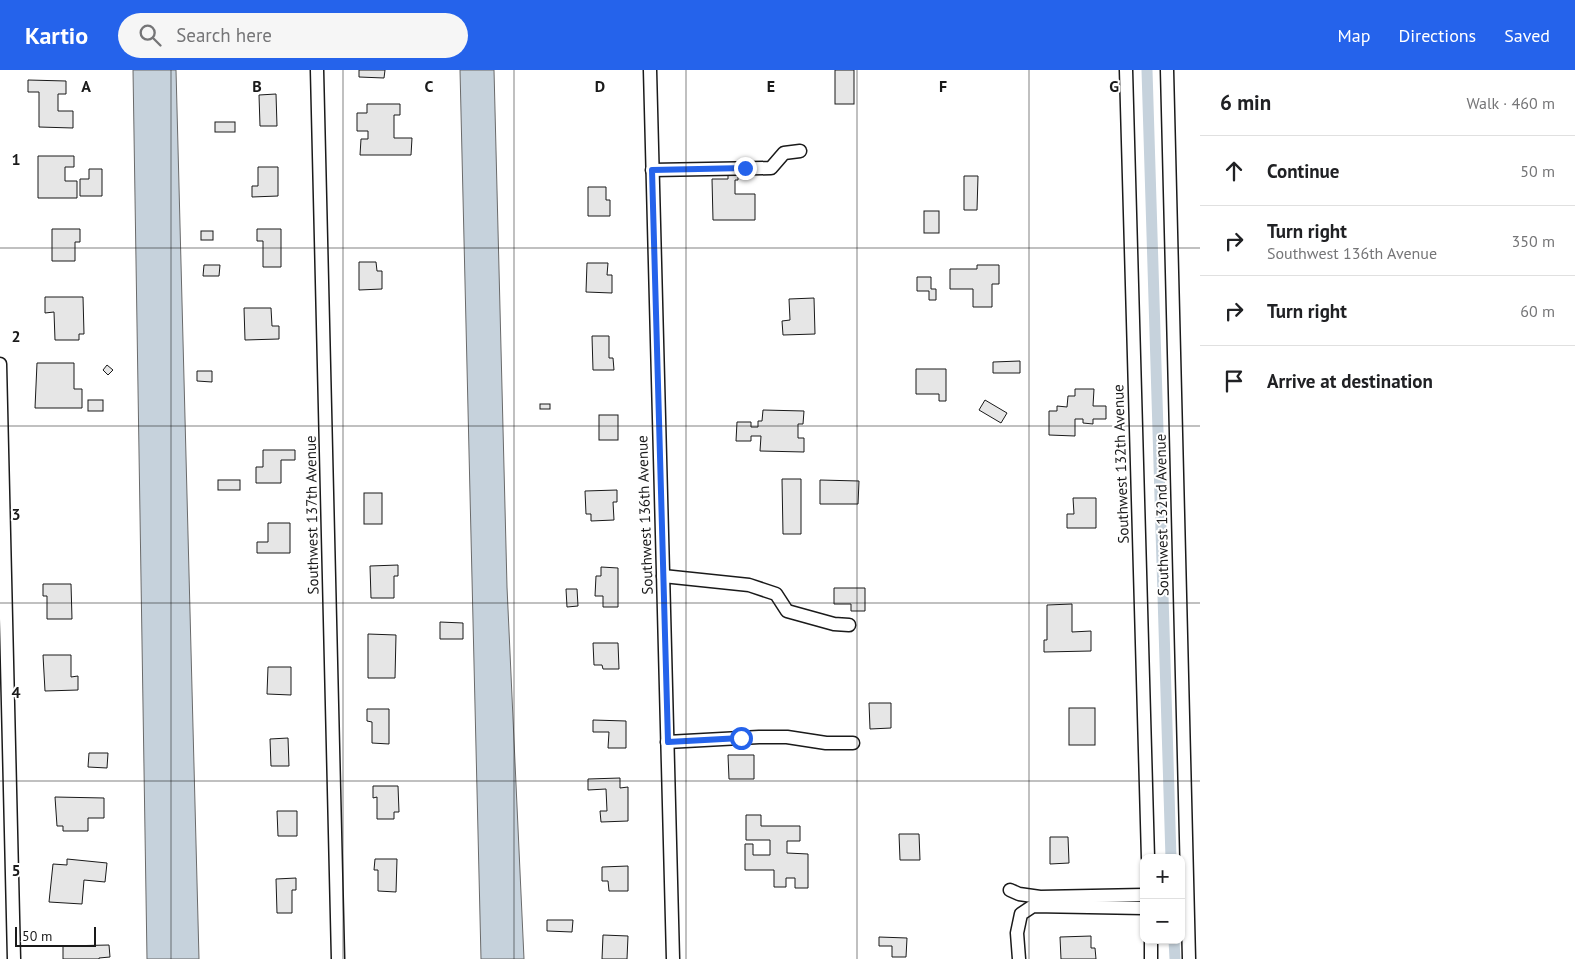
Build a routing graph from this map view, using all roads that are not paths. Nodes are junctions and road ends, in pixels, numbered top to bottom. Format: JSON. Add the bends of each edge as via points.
{"nodes":[{"id":1,"x":318,"y":70,"type":"edge"},
{"id":2,"x":650,"y":70,"type":"edge"},
{"id":3,"x":1126,"y":70,"type":"edge"},
{"id":4,"x":1167,"y":70,"type":"edge"},
{"id":5,"x":800,"y":151,"type":"dead end"},
{"id":6,"x":652,"y":170,"type":"junction"},
{"id":7,"x":0,"y":364,"type":"edge"},
{"id":8,"x":663,"y":576,"type":"junction"},
{"id":9,"x":849,"y":625,"type":"dead end"},
{"id":10,"x":668,"y":742,"type":"junction"},
{"id":11,"x":853,"y":743,"type":"dead end"},
{"id":12,"x":1148,"y":854,"type":"edge"},
{"id":13,"x":1010,"y":890,"type":"dead end"},
{"id":14,"x":1140,"y":895,"type":"edge"},
{"id":15,"x":1140,"y":908,"type":"edge"},
{"id":16,"x":1151,"y":944,"type":"edge"},
{"id":17,"x":14,"y":959,"type":"edge"},
{"id":18,"x":338,"y":959,"type":"edge"},
{"id":19,"x":673,"y":959,"type":"edge"},
{"id":20,"x":1019,"y":959,"type":"edge"},
{"id":21,"x":1152,"y":959,"type":"edge"},
{"id":22,"x":1189,"y":959,"type":"edge"}],
"edges":[{"from":1,"to":18,"type":"street","name":"Southwest 137th Avenue"},
{"from":2,"to":6,"type":"street","name":"Southwest 136th Avenue"},
{"from":3,"to":12,"type":"street","name":"Southwest 132th Avenue"},
{"from":4,"to":22,"type":"street","name":"Southwest 132nd Avenue"},
{"from":5,"to":6,"type":"street","via":[[784,153],[771,168]]},
{"from":6,"to":8,"type":"street","name":"Southwest 136th Avenue"},
{"from":7,"to":17,"type":"street"},
{"from":8,"to":9,"type":"street","via":[[749,584],[776,594],[787,611]]},
{"from":8,"to":10,"type":"street","name":"Southwest 136th Avenue"},
{"from":10,"to":11,"type":"street","via":[[759,736]]},
{"from":10,"to":19,"type":"street","name":"Southwest 136th Avenue"},
{"from":13,"to":14,"type":"street","via":[[1040,897]]},
{"from":15,"to":20,"type":"street","via":[[1033,906],[1021,914]]},
{"from":16,"to":21,"type":"street"}]}
